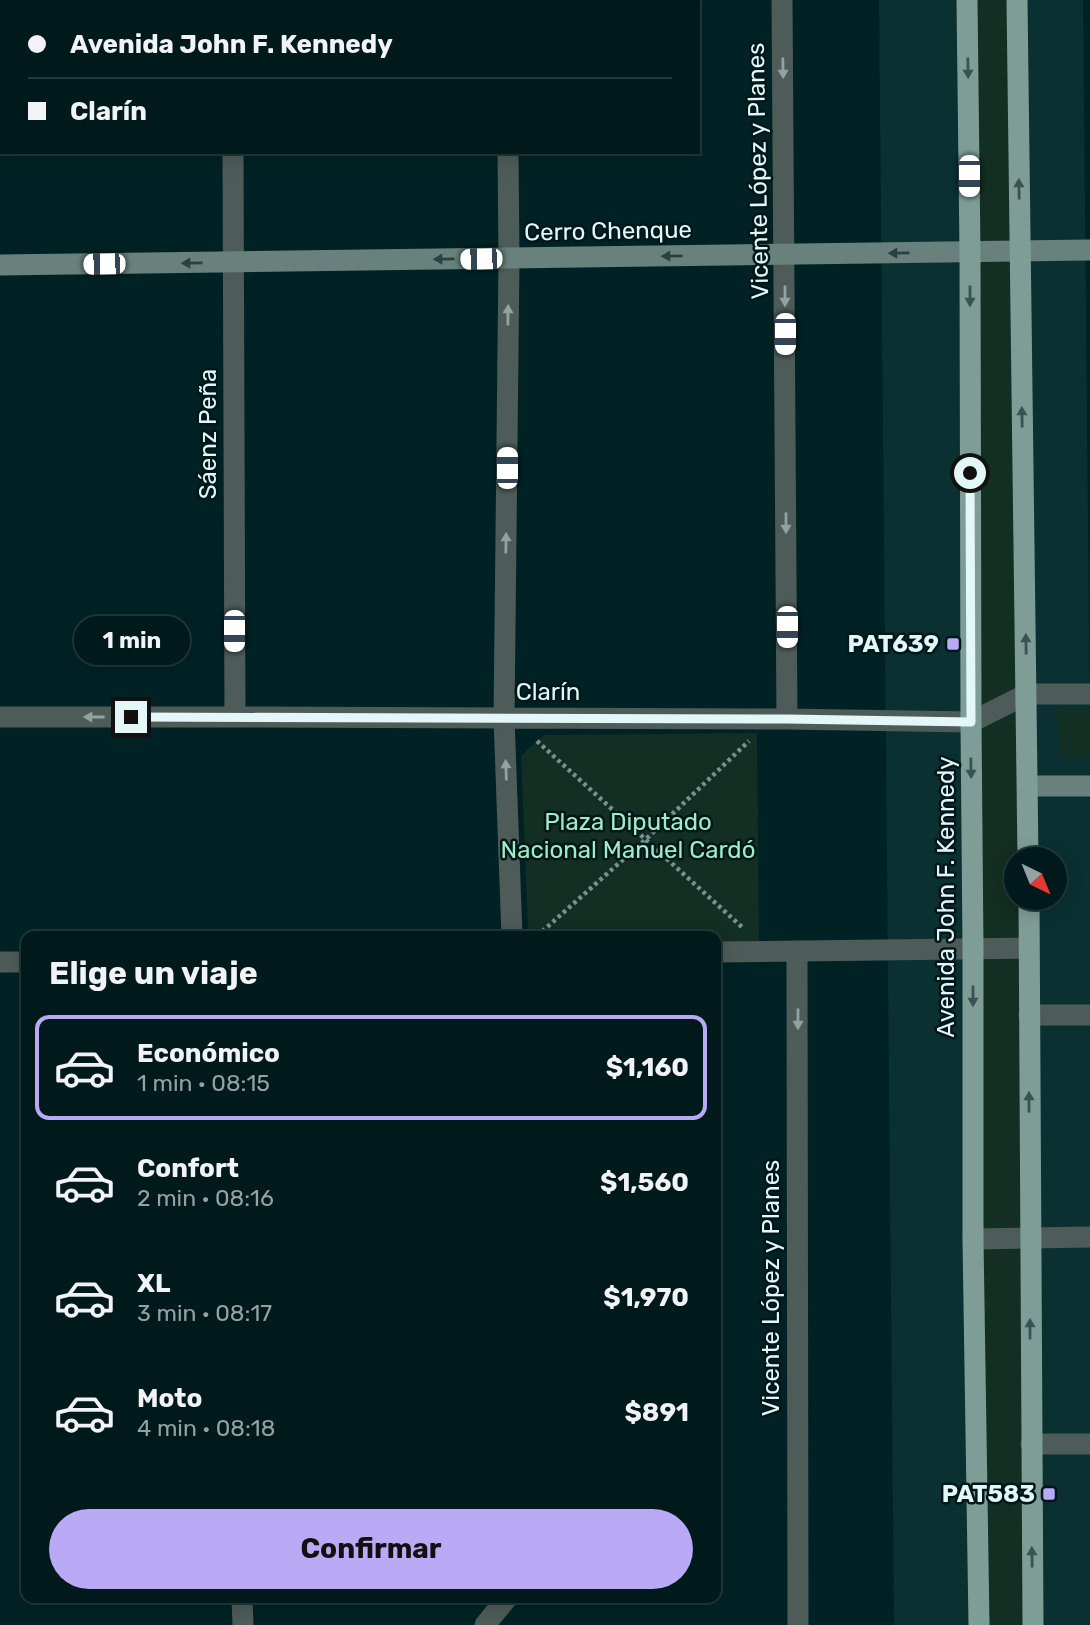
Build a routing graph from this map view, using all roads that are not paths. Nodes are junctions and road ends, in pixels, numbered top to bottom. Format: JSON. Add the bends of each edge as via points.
{"nodes":[{"id":1,"x":782,"y":0,"type":"edge"},
{"id":2,"x":967,"y":0,"type":"edge"},
{"id":3,"x":1017,"y":0,"type":"edge"},
{"id":4,"x":233,"y":154,"type":"edge"},
{"id":5,"x":508,"y":154,"type":"edge"},
{"id":6,"x":1090,"y":250,"type":"edge"},
{"id":7,"x":1020,"y":251,"type":"junction"},
{"id":8,"x":970,"y":252,"type":"junction"},
{"id":9,"x":785,"y":255,"type":"junction"},
{"id":10,"x":509,"y":259,"type":"junction"},
{"id":11,"x":233,"y":262,"type":"junction"},
{"id":12,"x":0,"y":265,"type":"edge"},
{"id":13,"x":1027,"y":694,"type":"junction"},
{"id":14,"x":1090,"y":694,"type":"edge"},
{"id":15,"x":235,"y":716,"type":"junction"},
{"id":16,"x":0,"y":717,"type":"edge"},
{"id":17,"x":504,"y":718,"type":"junction"},
{"id":18,"x":787,"y":719,"type":"junction"},
{"id":19,"x":971,"y":722,"type":"junction"},
{"id":20,"x":1028,"y":786,"type":"junction"},
{"id":21,"x":1090,"y":786,"type":"edge"},
{"id":22,"x":1028,"y":847,"type":"edge"},
{"id":23,"x":1028,"y":910,"type":"edge"},
{"id":24,"x":512,"y":931,"type":"edge"},
{"id":25,"x":974,"y":948,"type":"junction"},
{"id":26,"x":1029,"y":948,"type":"junction"},
{"id":27,"x":797,"y":951,"type":"junction"},
{"id":28,"x":721,"y":952,"type":"edge"},
{"id":29,"x":0,"y":962,"type":"edge"},
{"id":30,"x":21,"y":962,"type":"edge"},
{"id":31,"x":1090,"y":1014,"type":"edge"},
{"id":32,"x":1029,"y":1015,"type":"junction"},
{"id":33,"x":1090,"y":1237,"type":"edge"},
{"id":34,"x":974,"y":1238,"type":"junction"},
{"id":35,"x":1029,"y":1238,"type":"junction"},
{"id":36,"x":1031,"y":1444,"type":"junction"},
{"id":37,"x":1090,"y":1444,"type":"edge"},
{"id":38,"x":242,"y":1603,"type":"edge"},
{"id":39,"x":503,"y":1603,"type":"edge"},
{"id":40,"x":243,"y":1625,"type":"edge"},
{"id":41,"x":485,"y":1625,"type":"edge"},
{"id":42,"x":798,"y":1625,"type":"edge"},
{"id":43,"x":979,"y":1625,"type":"edge"},
{"id":44,"x":1033,"y":1625,"type":"edge"}],
"edges":[{"from":1,"to":9,"type":"street","name":"Vicente López y Planes","one_way":true},
{"from":2,"to":8,"type":"main road","name":"Avenida John F. Kennedy","one_way":true},
{"from":7,"to":3,"type":"main road","one_way":true},
{"from":4,"to":11,"type":"street","name":"Sáenz Peña"},
{"from":5,"to":10,"type":"street"},
{"from":6,"to":7,"type":"street","name":"Cerro Chenque"},
{"from":7,"to":8,"type":"street","name":"Cerro Chenque"},
{"from":13,"to":7,"type":"main road","one_way":true},
{"from":8,"to":9,"type":"street","name":"Cerro Chenque","one_way":true},
{"from":8,"to":19,"type":"main road","name":"Avenida John F. Kennedy","one_way":true},
{"from":9,"to":10,"type":"street","name":"Cerro Chenque","one_way":true},
{"from":9,"to":18,"type":"street","name":"Vicente López y Planes","one_way":true},
{"from":10,"to":11,"type":"street","name":"Cerro Chenque","one_way":true},
{"from":17,"to":10,"type":"street","one_way":true},
{"from":11,"to":12,"type":"street","name":"Cerro Chenque","one_way":true},
{"from":11,"to":15,"type":"street","name":"Sáenz Peña"},
{"from":13,"to":14,"type":"street","name":"Clarín"},
{"from":13,"to":19,"type":"street","name":"Clarín"},
{"from":13,"to":20,"type":"main road"},
{"from":15,"to":16,"type":"street","name":"Clarín","one_way":true},
{"from":15,"to":17,"type":"street","name":"Clarín"},
{"from":17,"to":18,"type":"street","name":"Clarín"},
{"from":24,"to":17,"type":"street","one_way":true},
{"from":18,"to":19,"type":"street","name":"Clarín"},
{"from":19,"to":25,"type":"main road","name":"Avenida John F. Kennedy","one_way":true},
{"from":20,"to":21,"type":"street"},
{"from":20,"to":22,"type":"main road"},
{"from":23,"to":26,"type":"main road"},
{"from":25,"to":26,"type":"street"},
{"from":25,"to":27,"type":"street"},
{"from":25,"to":34,"type":"main road","name":"Avenida John F. Kennedy","one_way":true},
{"from":26,"to":32,"type":"main road"},
{"from":27,"to":28,"type":"street"},
{"from":27,"to":42,"type":"street","name":"Vicente López y Planes","one_way":true},
{"from":29,"to":30,"type":"street"},
{"from":31,"to":32,"type":"street"},
{"from":35,"to":32,"type":"main road","one_way":true},
{"from":33,"to":35,"type":"street"},
{"from":34,"to":35,"type":"street"},
{"from":34,"to":43,"type":"main road","name":"Avenida John F. Kennedy"},
{"from":36,"to":35,"type":"main road","one_way":true},
{"from":36,"to":37,"type":"street"},
{"from":44,"to":36,"type":"main road","one_way":true},
{"from":38,"to":40,"type":"street"},
{"from":39,"to":41,"type":"street"}]}
